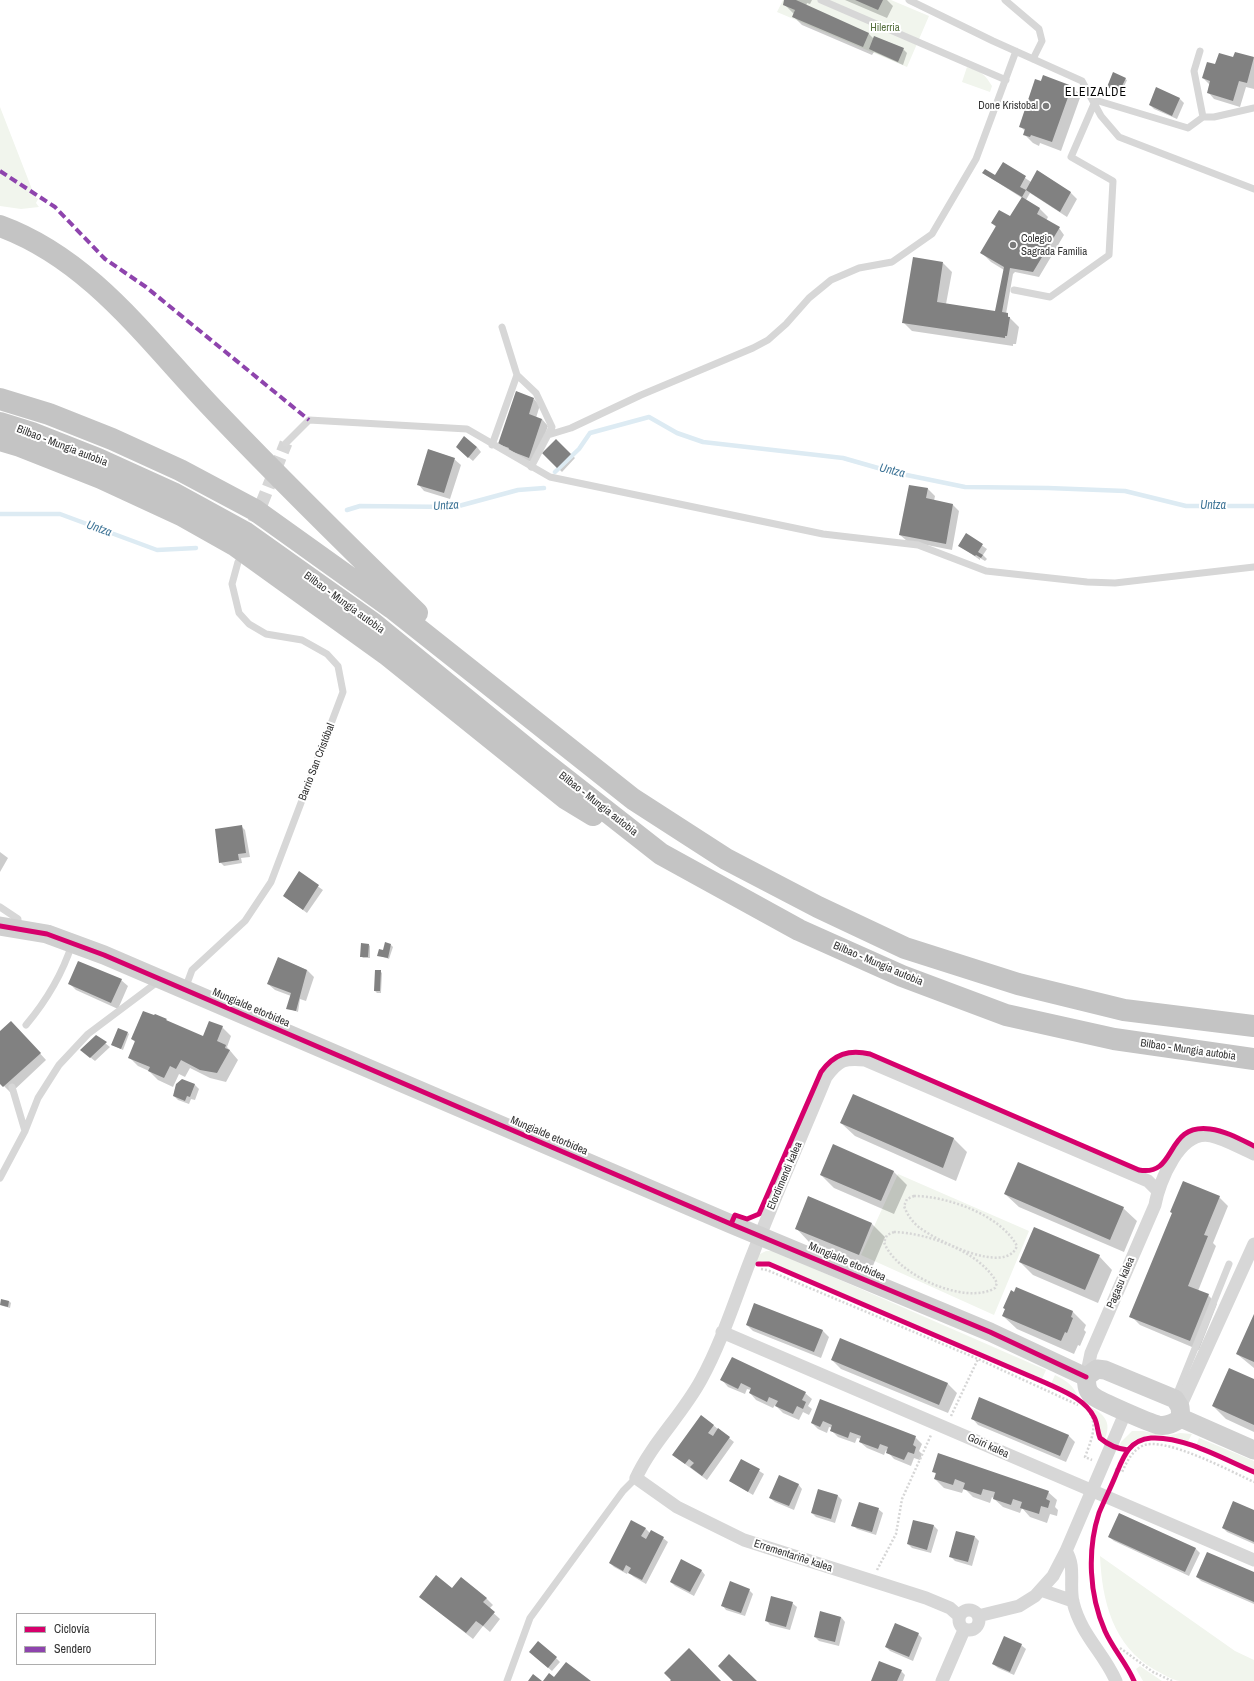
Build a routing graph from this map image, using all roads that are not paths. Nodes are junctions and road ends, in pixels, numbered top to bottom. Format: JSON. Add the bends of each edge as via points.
{"nodes":[{"id":1,"x":821,"y":0,"type":"edge"},
{"id":2,"x":909,"y":0,"type":"edge"},
{"id":3,"x":1005,"y":0,"type":"edge"},
{"id":4,"x":1016,"y":51,"type":"junction"},
{"id":5,"x":1200,"y":51,"type":"dead end"},
{"id":6,"x":1033,"y":59,"type":"junction"},
{"id":7,"x":1006,"y":80,"type":"junction"},
{"id":8,"x":1093,"y":101,"type":"junction"},
{"id":9,"x":1254,"y":108,"type":"edge"},
{"id":10,"x":1203,"y":117,"type":"junction"},
{"id":11,"x":1254,"y":189,"type":"edge"},
{"id":12,"x":0,"y":226,"type":"edge"},
{"id":13,"x":1014,"y":290,"type":"dead end"},
{"id":14,"x":502,"y":327,"type":"dead end"},
{"id":15,"x":517,"y":376,"type":"junction"},
{"id":16,"x":0,"y":399,"type":"edge"},
{"id":17,"x":0,"y":423,"type":"edge"},
{"id":18,"x":548,"y":435,"type":"junction"},
{"id":19,"x":0,"y":440,"type":"edge"},
{"id":20,"x":286,"y":443,"type":"tunnel mouth"},
{"id":21,"x":492,"y":445,"type":"junction"},
{"id":22,"x":531,"y":466,"type":"junction"},
{"id":23,"x":238,"y":562,"type":"dead end"},
{"id":24,"x":1254,"y":567,"type":"edge"},
{"id":25,"x":496,"y":689,"type":"junction"},
{"id":26,"x":662,"y":854,"type":"junction"},
{"id":27,"x":0,"y":907,"type":"edge"},
{"id":28,"x":9,"y":927,"type":"edge"},
{"id":29,"x":73,"y":943,"type":"junction"},
{"id":30,"x":160,"y":980,"type":"junction"},
{"id":31,"x":184,"y":991,"type":"junction"},
{"id":32,"x":26,"y":1025,"type":"dead end"},
{"id":33,"x":1254,"y":1026,"type":"edge"},
{"id":34,"x":1254,"y":1059,"type":"edge"},
{"id":35,"x":12,"y":1087,"type":"dead end"},
{"id":36,"x":25,"y":1131,"type":"junction"},
{"id":37,"x":1254,"y":1154,"type":"edge"},
{"id":38,"x":0,"y":1178,"type":"edge"},
{"id":39,"x":1157,"y":1190,"type":"junction"},
{"id":40,"x":760,"y":1236,"type":"junction"},
{"id":41,"x":1254,"y":1244,"type":"edge"},
{"id":42,"x":1229,"y":1264,"type":"dead end"},
{"id":43,"x":722,"y":1332,"type":"junction"},
{"id":44,"x":1086,"y":1376,"type":"junction"},
{"id":45,"x":1179,"y":1408,"type":"junction"},
{"id":46,"x":1126,"y":1411,"type":"junction"},
{"id":47,"x":1254,"y":1450,"type":"edge"},
{"id":48,"x":636,"y":1478,"type":"junction"},
{"id":49,"x":1092,"y":1491,"type":"junction"},
{"id":50,"x":1066,"y":1551,"type":"junction"},
{"id":51,"x":1254,"y":1560,"type":"edge"},
{"id":52,"x":1041,"y":1590,"type":"junction"},
{"id":53,"x":1073,"y":1601,"type":"junction"},
{"id":54,"x":959,"y":1616,"type":"junction"},
{"id":55,"x":978,"y":1616,"type":"junction"},
{"id":56,"x":964,"y":1630,"type":"junction"},
{"id":57,"x":507,"y":1681,"type":"edge"},
{"id":58,"x":942,"y":1681,"type":"edge"},
{"id":59,"x":1116,"y":1681,"type":"edge"}],
"edges":[{"from":1,"to":7,"type":"lane"},
{"from":2,"to":4,"type":"lane"},
{"from":3,"to":6,"type":"lane","via":[[1039,29],[1042,41]]},
{"from":4,"to":6,"type":"lane"},
{"from":4,"to":7,"type":"lane"},
{"from":5,"to":10,"type":"lane","via":[[1194,71]]},
{"from":6,"to":8,"type":"lane","via":[[1082,81]]},
{"from":7,"to":18,"type":"lane","via":[[976,159],[932,234],[892,262],[859,268],[831,280],[809,298],[768,340],[753,348],[641,395],[571,428]]},
{"from":8,"to":10,"type":"lane","via":[[1188,128]]},
{"from":8,"to":11,"type":"lane","via":[[1101,116],[1119,137]]},
{"from":8,"to":13,"type":"lane","via":[[1071,157],[1113,181],[1109,255],[1050,297]]},
{"from":9,"to":10,"type":"lane"},
{"from":12,"to":25,"type":"highway","via":[[43,246],[95,284],[298,497]]},
{"from":14,"to":15,"type":"lane"},
{"from":15,"to":18,"type":"lane","via":[[536,393],[552,427]]},
{"from":15,"to":21,"type":"lane"},
{"from":16,"to":25,"type":"highway","via":[[49,414],[112,439],[180,470],[255,510],[392,608]]},
{"from":17,"to":26,"type":"highway","name":"Bilbao - Mungia autobia","via":[[98,458],[173,493],[246,533],[374,624],[536,756]]},
{"from":18,"to":22,"type":"lane"},
{"from":19,"to":26,"type":"highway","via":[[101,478],[180,515],[236,546],[386,654],[565,798]]},
{"from":20,"to":21,"type":"lane","via":[[309,420],[467,429]]},
{"from":21,"to":22,"type":"lane"},
{"from":22,"to":24,"type":"lane","via":[[550,477],[718,514],[823,534],[918,545],[986,571],[1115,583]]},
{"from":23,"to":31,"type":"lane","name":"Barrio San Cristóbal","via":[[232,584],[239,613],[249,624],[266,634],[302,640],[327,654],[338,666],[343,692],[271,882],[245,921],[192,970]]},
{"from":25,"to":33,"type":"highway","via":[[633,799],[726,859],[818,908],[906,948],[1018,984],[1124,1010]]},
{"from":26,"to":34,"type":"highway","name":"Bilbao - Mungia autobia","via":[[799,930],[902,976],[1006,1015],[1114,1039]]},
{"from":27,"to":28,"type":"lane","via":[[18,919]]},
{"from":28,"to":29,"type":"street","name":"Mungialde etorbidea","via":[[47,934]]},
{"from":29,"to":30,"type":"street","name":"Mungialde etorbidea"},
{"from":29,"to":32,"type":"lane","via":[[50,995]]},
{"from":30,"to":31,"type":"street","name":"Mungialde etorbidea"},
{"from":30,"to":36,"type":"lane","via":[[88,1034],[59,1065],[38,1098]]},
{"from":31,"to":40,"type":"street","name":"Mungialde etorbidea"},
{"from":35,"to":36,"type":"lane"},
{"from":36,"to":38,"type":"lane"},
{"from":37,"to":39,"type":"street","name":"Pagasu kalea","via":[[1210,1136],[1196,1138],[1174,1157]]},
{"from":39,"to":40,"type":"street","name":"Elordimendi kalea","via":[[1148,1181],[865,1060],[842,1060],[826,1077]]},
{"from":39,"to":44,"type":"street","name":"Pagasu kalea","via":[[1155,1205],[1091,1353]]},
{"from":40,"to":43,"type":"street","name":"Elordimendi kalea"},
{"from":40,"to":44,"type":"street","name":"Mungialde etorbidea","via":[[990,1332]]},
{"from":41,"to":45,"type":"street"},
{"from":42,"to":45,"type":"lane"},
{"from":43,"to":48,"type":"street","name":"Elordimendi kalea","via":[[701,1380],[642,1464]]},
{"from":43,"to":49,"type":"street","name":"Goiri kalea"},
{"from":44,"to":45,"type":"street","via":[[1097,1369],[1105,1370]]},
{"from":44,"to":46,"type":"street","via":[[1087,1388],[1093,1396]]},
{"from":45,"to":46,"type":"street","via":[[1170,1425],[1159,1426]]},
{"from":45,"to":47,"type":"street"},
{"from":46,"to":49,"type":"street"},
{"from":48,"to":54,"type":"street","name":"Errementariñe kalea","via":[[677,1507],[744,1540],[926,1598],[950,1608]]},
{"from":48,"to":57,"type":"lane","via":[[623,1491],[530,1618]]},
{"from":49,"to":50,"type":"street"},
{"from":49,"to":51,"type":"street","name":"Goiri kalea"},
{"from":50,"to":52,"type":"street"},
{"from":50,"to":53,"type":"street","via":[[1071,1560]]},
{"from":52,"to":53,"type":"street"},
{"from":52,"to":55,"type":"street","via":[[1019,1606]]},
{"from":53,"to":59,"type":"street","via":[[1087,1638]]},
{"from":54,"to":55,"type":"street","via":[[967,1610],[974,1611]]},
{"from":54,"to":56,"type":"street","via":[[958,1622]]},
{"from":55,"to":56,"type":"street","via":[[977,1627],[971,1631]]},
{"from":56,"to":58,"type":"street"}]}
